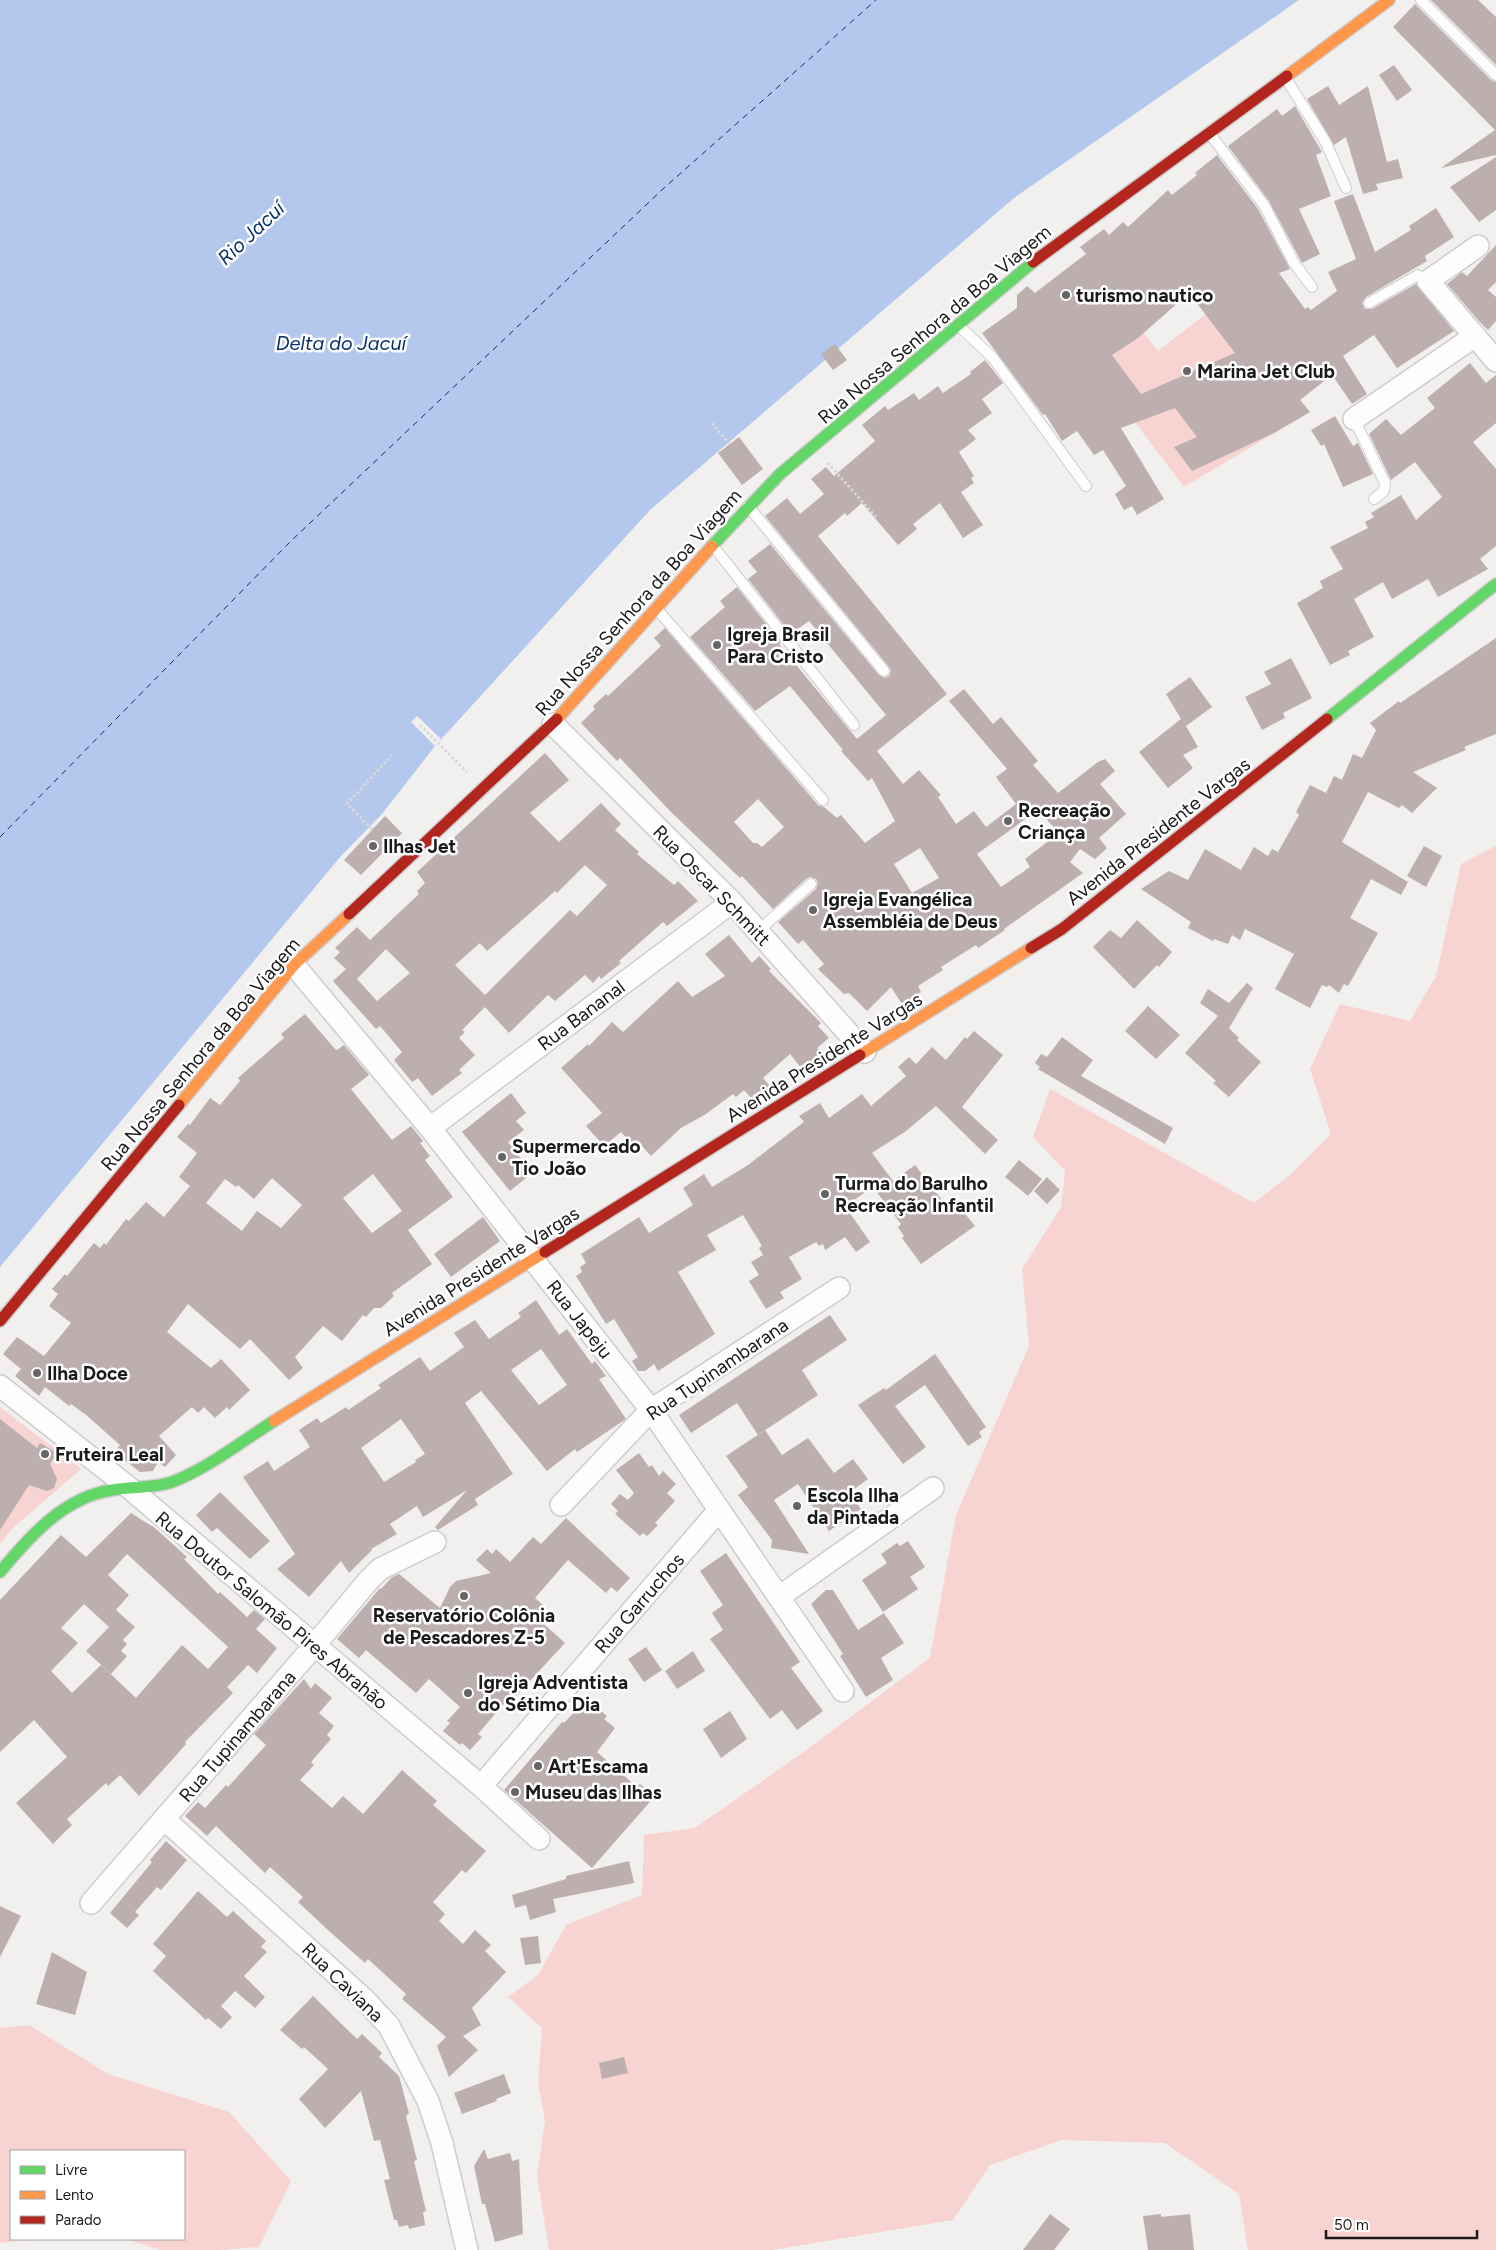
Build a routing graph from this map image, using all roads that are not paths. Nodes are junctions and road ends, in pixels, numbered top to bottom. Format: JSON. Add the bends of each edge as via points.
{"nodes":[{"id":1,"x":1389,"y":0,"type":"edge"},
{"id":2,"x":1420,"y":0,"type":"edge"},
{"id":3,"x":1496,"y":76,"type":"edge"},
{"id":4,"x":1284,"y":77,"type":"junction"},
{"id":5,"x":1209,"y":132,"type":"junction"},
{"id":6,"x":1346,"y":188,"type":"dead end"},
{"id":7,"x":1478,"y":246,"type":"dead end"},
{"id":8,"x":1428,"y":282,"type":"junction"},
{"id":9,"x":1312,"y":287,"type":"dead end"},
{"id":10,"x":1369,"y":303,"type":"dead end"},
{"id":11,"x":957,"y":325,"type":"junction"},
{"id":12,"x":1475,"y":336,"type":"junction"},
{"id":13,"x":1496,"y":361,"type":"edge"},
{"id":14,"x":1354,"y":419,"type":"joint"},
{"id":15,"x":1086,"y":486,"type":"dead end"},
{"id":16,"x":1374,"y":499,"type":"dead end"},
{"id":17,"x":748,"y":506,"type":"junction"},
{"id":18,"x":712,"y":546,"type":"junction"},
{"id":19,"x":1496,"y":584,"type":"edge"},
{"id":20,"x":656,"y":608,"type":"junction"},
{"id":21,"x":884,"y":671,"type":"dead end"},
{"id":22,"x":553,"y":724,"type":"junction"},
{"id":23,"x":854,"y":725,"type":"dead end"},
{"id":24,"x":823,"y":800,"type":"dead end"},
{"id":25,"x":811,"y":884,"type":"dead end"},
{"id":26,"x":732,"y":902,"type":"junction"},
{"id":27,"x":758,"y":931,"type":"junction"},
{"id":28,"x":294,"y":965,"type":"junction"},
{"id":29,"x":865,"y":1052,"type":"junction"},
{"id":30,"x":430,"y":1128,"type":"junction"},
{"id":31,"x":535,"y":1259,"type":"junction"},
{"id":32,"x":839,"y":1288,"type":"dead end"},
{"id":33,"x":0,"y":1321,"type":"edge"},
{"id":34,"x":0,"y":1386,"type":"edge"},
{"id":35,"x":651,"y":1410,"type":"junction"},
{"id":36,"x":127,"y":1486,"type":"junction"},
{"id":37,"x":933,"y":1488,"type":"dead end"},
{"id":38,"x":561,"y":1504,"type":"dead end"},
{"id":39,"x":719,"y":1510,"type":"junction"},
{"id":40,"x":436,"y":1542,"type":"dead end"},
{"id":41,"x":0,"y":1572,"type":"edge"},
{"id":42,"x":779,"y":1597,"type":"junction"},
{"id":43,"x":314,"y":1646,"type":"junction"},
{"id":44,"x":843,"y":1691,"type":"dead end"},
{"id":45,"x":481,"y":1786,"type":"junction"},
{"id":46,"x":164,"y":1819,"type":"junction"},
{"id":47,"x":539,"y":1840,"type":"dead end"},
{"id":48,"x":91,"y":1903,"type":"dead end"},
{"id":49,"x":467,"y":2250,"type":"edge"}],
"edges":[{"from":1,"to":4,"type":"street","name":"Rua Nossa Senhora da Boa Viagem"},
{"from":2,"to":3,"type":"lane"},
{"from":4,"to":5,"type":"street","name":"Rua Nossa Senhora da Boa Viagem"},
{"from":4,"to":6,"type":"lane","via":[[1326,141]]},
{"from":5,"to":9,"type":"lane","via":[[1264,205],[1294,263]]},
{"from":5,"to":11,"type":"street","name":"Rua Nossa Senhora da Boa Viagem","via":[[1031,263]]},
{"from":7,"to":8,"type":"street"},
{"from":8,"to":10,"type":"lane","via":[[1418,275]]},
{"from":8,"to":12,"type":"street"},
{"from":11,"to":15,"type":"lane","via":[[992,358]]},
{"from":11,"to":17,"type":"street","name":"Rua Nossa Senhora da Boa Viagem","via":[[780,474]]},
{"from":12,"to":13,"type":"street"},
{"from":12,"to":14,"type":"street"},
{"from":14,"to":16,"type":"lane","via":[[1385,483],[1384,492]]},
{"from":17,"to":18,"type":"street","name":"Rua Nossa Senhora da Boa Viagem"},
{"from":17,"to":21,"type":"lane"},
{"from":18,"to":20,"type":"street","name":"Rua Nossa Senhora da Boa Viagem"},
{"from":18,"to":23,"type":"lane"},
{"from":19,"to":29,"type":"street","name":"Avenida Presidente Vargas","via":[[1062,929]]},
{"from":20,"to":22,"type":"street","name":"Rua Nossa Senhora da Boa Viagem"},
{"from":20,"to":24,"type":"lane"},
{"from":22,"to":26,"type":"street","name":"Rua Oscar Schmitt"},
{"from":22,"to":28,"type":"street","name":"Rua Nossa Senhora da Boa Viagem"},
{"from":25,"to":27,"type":"lane"},
{"from":26,"to":27,"type":"street","name":"Rua Oscar Schmitt"},
{"from":26,"to":30,"type":"street","name":"Rua Bananal"},
{"from":27,"to":29,"type":"street","name":"Rua Oscar Schmitt"},
{"from":28,"to":30,"type":"street","name":"Rua Japeju"},
{"from":28,"to":33,"type":"street","name":"Rua Nossa Senhora da Boa Viagem"},
{"from":29,"to":31,"type":"street","name":"Avenida Presidente Vargas"},
{"from":30,"to":31,"type":"street","name":"Rua Japeju"},
{"from":31,"to":35,"type":"street","name":"Rua Japeju"},
{"from":31,"to":36,"type":"street","name":"Avenida Presidente Vargas","via":[[196,1470],[156,1486]]},
{"from":32,"to":35,"type":"street","name":"Rua Tupinambarana"},
{"from":34,"to":36,"type":"street","name":"Rua Doutor Salomão Pires Abrahão"},
{"from":35,"to":38,"type":"street","name":"Rua Tupinambarana"},
{"from":35,"to":39,"type":"street","name":"Rua Japeju"},
{"from":36,"to":41,"type":"street","name":"Avenida Presidente Vargas","via":[[96,1493],[52,1517]]},
{"from":36,"to":43,"type":"street","name":"Rua Doutor Salomão Pires Abrahão"},
{"from":37,"to":42,"type":"street"},
{"from":39,"to":42,"type":"street","name":"Rua Japeju"},
{"from":39,"to":45,"type":"street","name":"Rua Garruchos"},
{"from":40,"to":43,"type":"street","name":"Rua Tupinambarana","via":[[380,1569]]},
{"from":42,"to":44,"type":"street","name":"Rua Japeju"},
{"from":43,"to":45,"type":"street","name":"Rua Doutor Salomão Pires Abrahão"},
{"from":43,"to":46,"type":"street","name":"Rua Tupinambarana"},
{"from":45,"to":47,"type":"street","name":"Rua Doutor Salomão Pires Abrahão"},
{"from":46,"to":48,"type":"street","name":"Rua Tupinambarana"},
{"from":46,"to":49,"type":"street","name":"Rua Caviana","via":[[364,1999],[388,2026],[428,2101],[442,2143]]}]}
